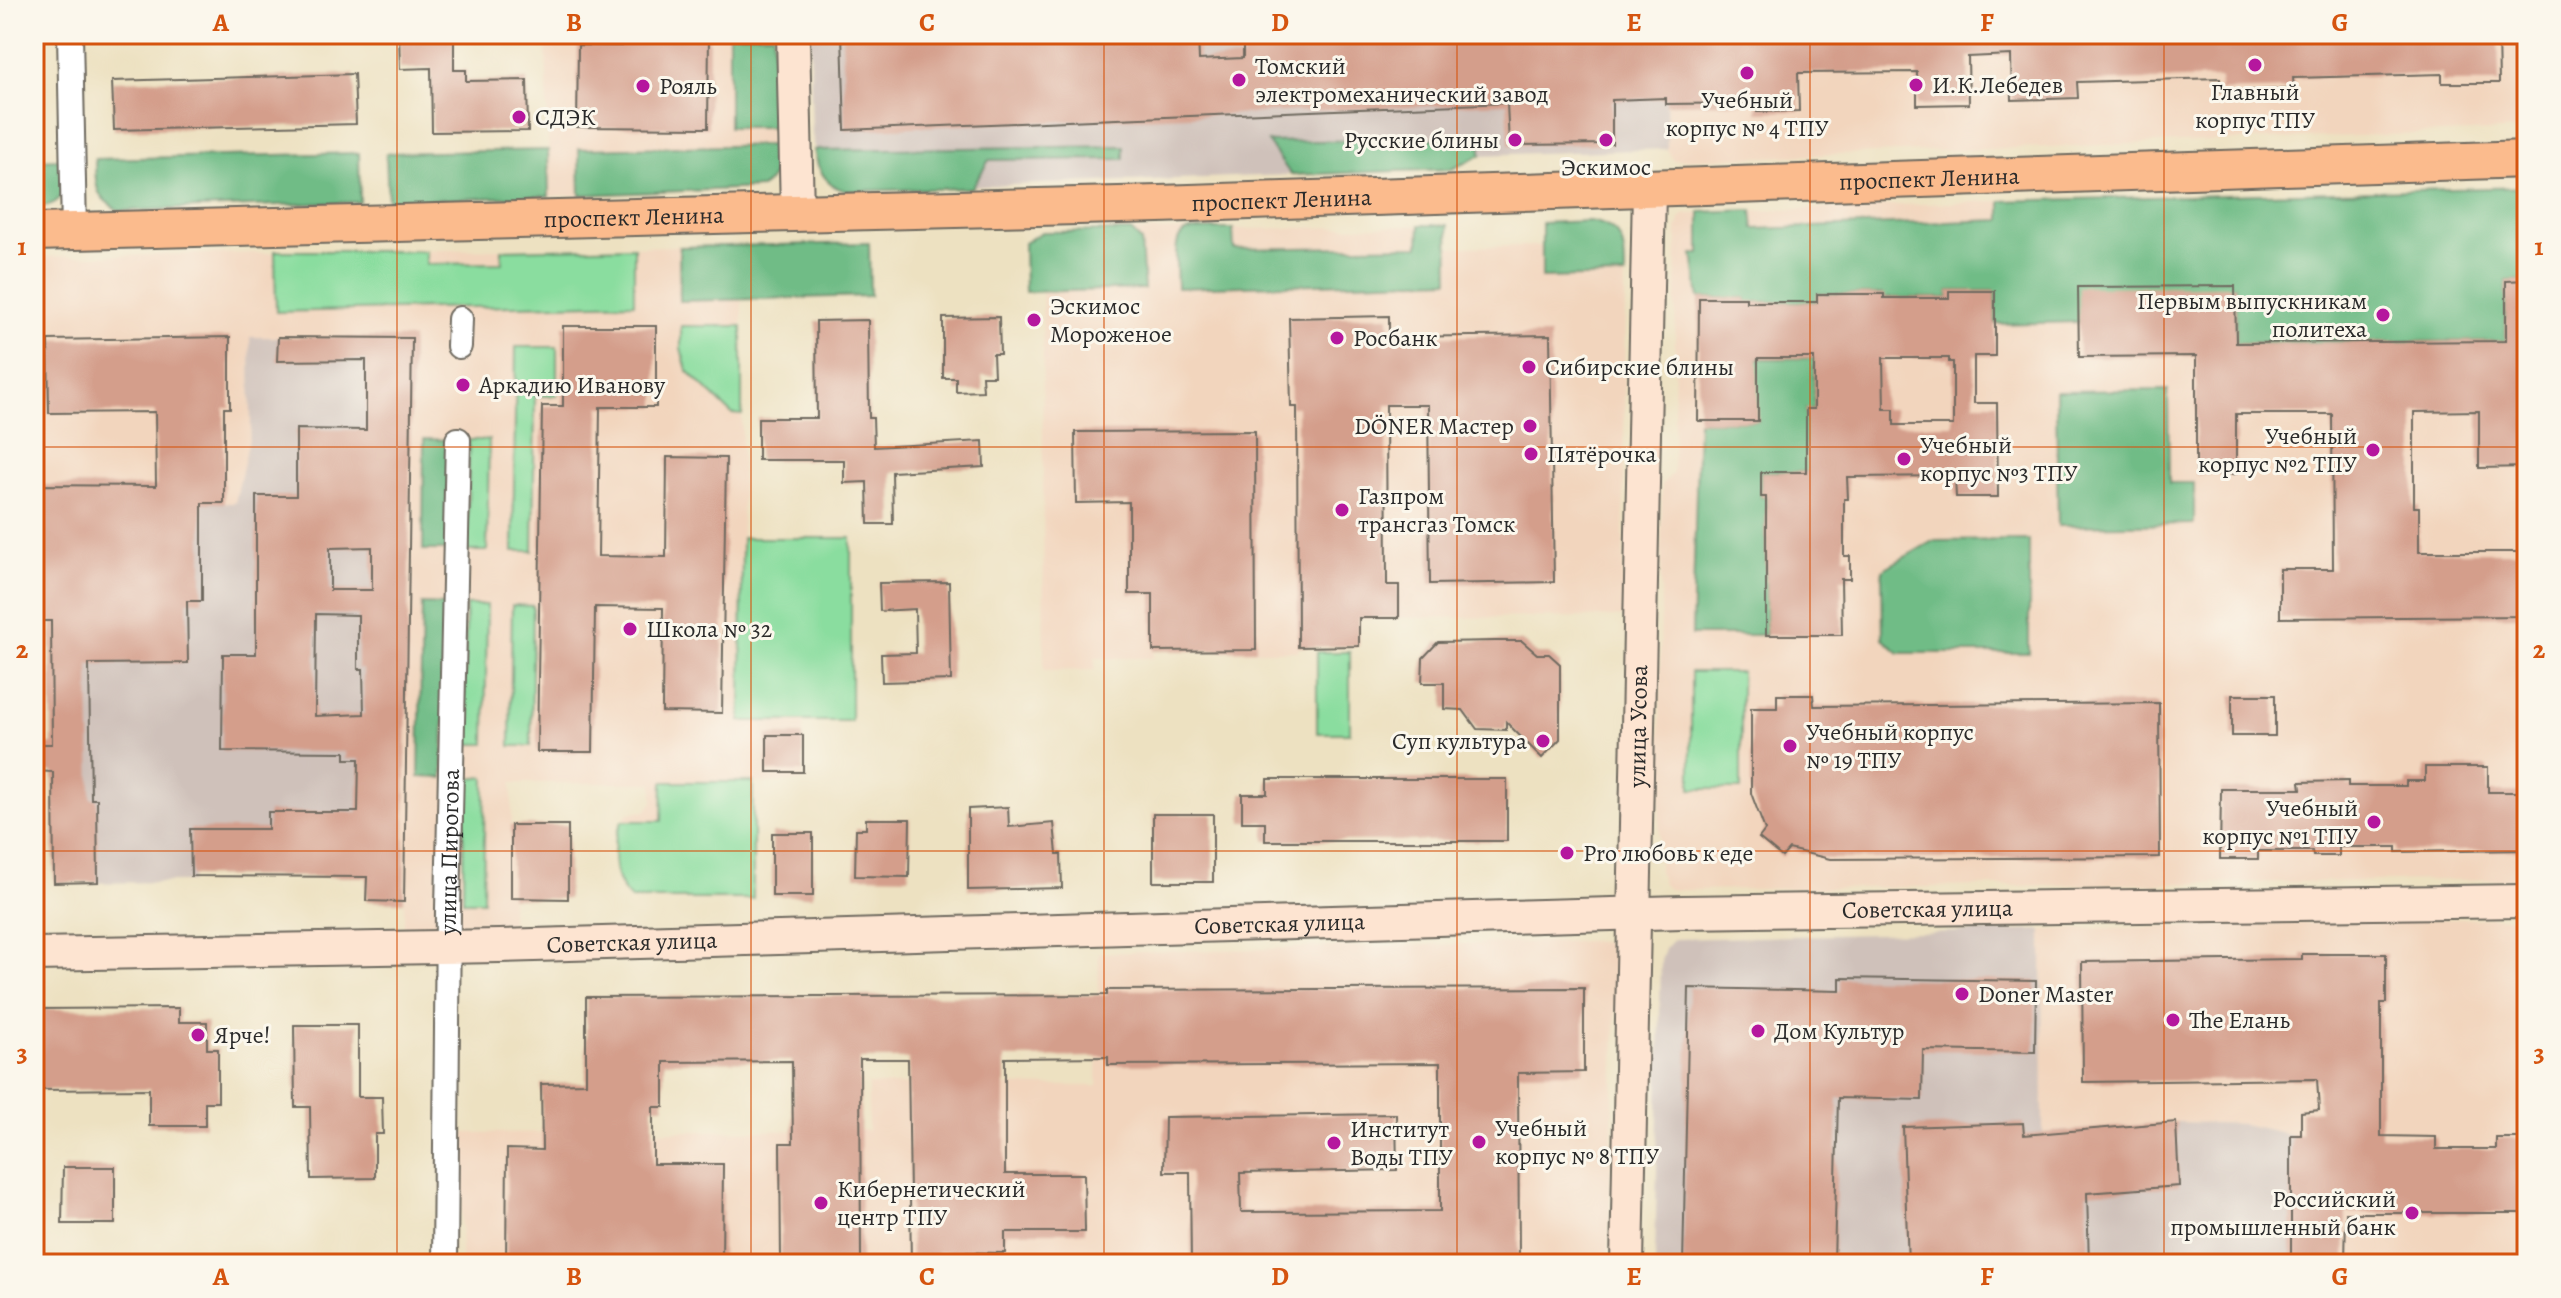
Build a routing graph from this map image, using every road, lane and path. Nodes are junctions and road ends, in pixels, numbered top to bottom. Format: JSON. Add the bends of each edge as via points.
{"nodes":[{"id":1,"x":70,"y":34,"type":"edge"},
{"id":2,"x":793,"y":34,"type":"edge"},
{"id":3,"x":2527,"y":159,"type":"edge"},
{"id":4,"x":1649,"y":190,"type":"junction"},
{"id":5,"x":797,"y":212,"type":"junction"},
{"id":6,"x":74,"y":231,"type":"junction"},
{"id":7,"x":34,"y":232,"type":"edge"},
{"id":8,"x":460,"y":319,"type":"dead end"},
{"id":9,"x":459,"y":346,"type":"dead end"},
{"id":10,"x":458,"y":440,"type":"dead end"},
{"id":11,"x":2527,"y":901,"type":"edge"},
{"id":12,"x":1635,"y":914,"type":"junction"},
{"id":13,"x":448,"y":947,"type":"junction"},
{"id":14,"x":34,"y":954,"type":"edge"},
{"id":15,"x":445,"y":1264,"type":"edge"},
{"id":16,"x":1627,"y":1264,"type":"edge"}],
"edges":[{"from":1,"to":6,"type":"street"},
{"from":2,"to":5,"type":"street"},
{"from":3,"to":4,"type":"main road","name":"проспект Ленина"},
{"from":4,"to":5,"type":"main road","name":"проспект Ленина"},
{"from":4,"to":12,"type":"street","name":"улица Усова"},
{"from":5,"to":6,"type":"main road","name":"проспект Ленина"},
{"from":6,"to":7,"type":"main road","name":"проспект Ленина"},
{"from":8,"to":9,"type":"street"},
{"from":10,"to":13,"type":"street","name":"улица Пирогова"},
{"from":11,"to":12,"type":"street","name":"Советская улица"},
{"from":12,"to":13,"type":"street","name":"Советская улица"},
{"from":12,"to":16,"type":"street","name":"улица Усова"},
{"from":13,"to":14,"type":"street","name":"Советская улица"},
{"from":13,"to":15,"type":"street","name":"улица Пирогова"}]}
